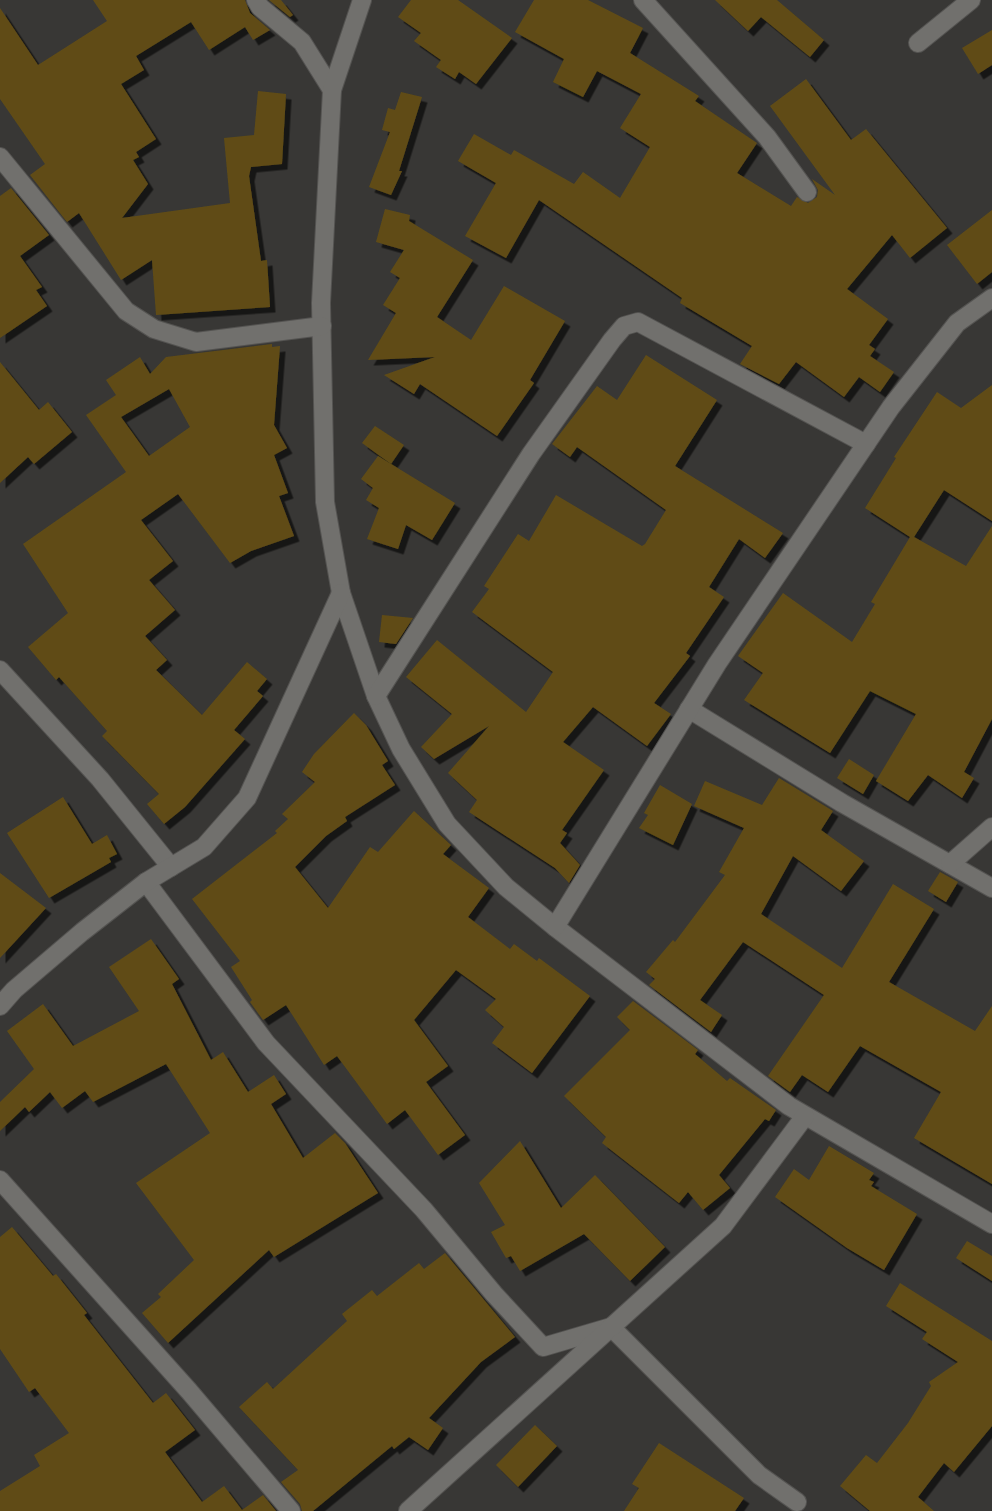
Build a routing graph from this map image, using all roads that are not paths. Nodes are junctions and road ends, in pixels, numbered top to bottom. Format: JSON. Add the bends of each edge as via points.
{"nodes":[{"id":1,"x":256,"y":0,"type":"edge"},
{"id":2,"x":362,"y":0,"type":"edge"},
{"id":3,"x":643,"y":0,"type":"edge"},
{"id":4,"x":971,"y":0,"type":"edge"},
{"id":5,"x":918,"y":43,"type":"dead end"},
{"id":6,"x":332,"y":90,"type":"junction"},
{"id":7,"x":0,"y":157,"type":"edge"},
{"id":8,"x":807,"y":192,"type":"dead end"},
{"id":9,"x":992,"y":298,"type":"edge"},
{"id":10,"x":322,"y":326,"type":"junction"},
{"id":11,"x":866,"y":444,"type":"junction"},
{"id":12,"x":341,"y":593,"type":"junction"},
{"id":13,"x":0,"y":669,"type":"edge"},
{"id":14,"x":376,"y":696,"type":"junction"},
{"id":15,"x":689,"y":709,"type":"junction"},
{"id":16,"x":992,"y":826,"type":"edge"},
{"id":17,"x":950,"y":864,"type":"junction"},
{"id":18,"x":171,"y":867,"type":"junction"},
{"id":19,"x":146,"y":882,"type":"junction"},
{"id":20,"x":992,"y":888,"type":"edge"},
{"id":21,"x":555,"y":927,"type":"junction"},
{"id":22,"x":0,"y":1006,"type":"edge"},
{"id":23,"x":805,"y":1116,"type":"junction"},
{"id":24,"x":0,"y":1180,"type":"edge"},
{"id":25,"x":992,"y":1224,"type":"edge"},
{"id":26,"x":611,"y":1327,"type":"junction"},
{"id":27,"x":798,"y":1508,"type":"edge"},
{"id":28,"x":291,"y":1511,"type":"edge"},
{"id":29,"x":408,"y":1511,"type":"edge"}],
"edges":[{"from":1,"to":6,"type":"street","via":[[302,42]]},
{"from":2,"to":6,"type":"street"},
{"from":3,"to":8,"type":"street","via":[[767,137]]},
{"from":4,"to":5,"type":"street"},
{"from":6,"to":10,"type":"street"},
{"from":7,"to":10,"type":"street","via":[[126,311],[154,329],[196,342]]},
{"from":9,"to":11,"type":"street","via":[[957,323]]},
{"from":10,"to":12,"type":"street","via":[[325,502]]},
{"from":11,"to":14,"type":"street","via":[[632,322],[612,340],[531,454]]},
{"from":11,"to":15,"type":"street"},
{"from":12,"to":14,"type":"street"},
{"from":12,"to":18,"type":"street","via":[[247,798],[204,847]]},
{"from":13,"to":18,"type":"street","via":[[100,779]]},
{"from":14,"to":21,"type":"street","via":[[415,776],[447,824],[506,887]]},
{"from":15,"to":17,"type":"street"},
{"from":15,"to":21,"type":"street"},
{"from":16,"to":17,"type":"street"},
{"from":17,"to":20,"type":"street"},
{"from":18,"to":19,"type":"street"},
{"from":19,"to":22,"type":"street","via":[[82,932]]},
{"from":19,"to":26,"type":"street","via":[[266,1043],[424,1210],[543,1347]]},
{"from":21,"to":23,"type":"street"},
{"from":23,"to":25,"type":"street"},
{"from":23,"to":26,"type":"street","via":[[723,1226]]},
{"from":24,"to":28,"type":"street"},
{"from":26,"to":27,"type":"street","via":[[759,1476]]},
{"from":26,"to":29,"type":"street"}]}
